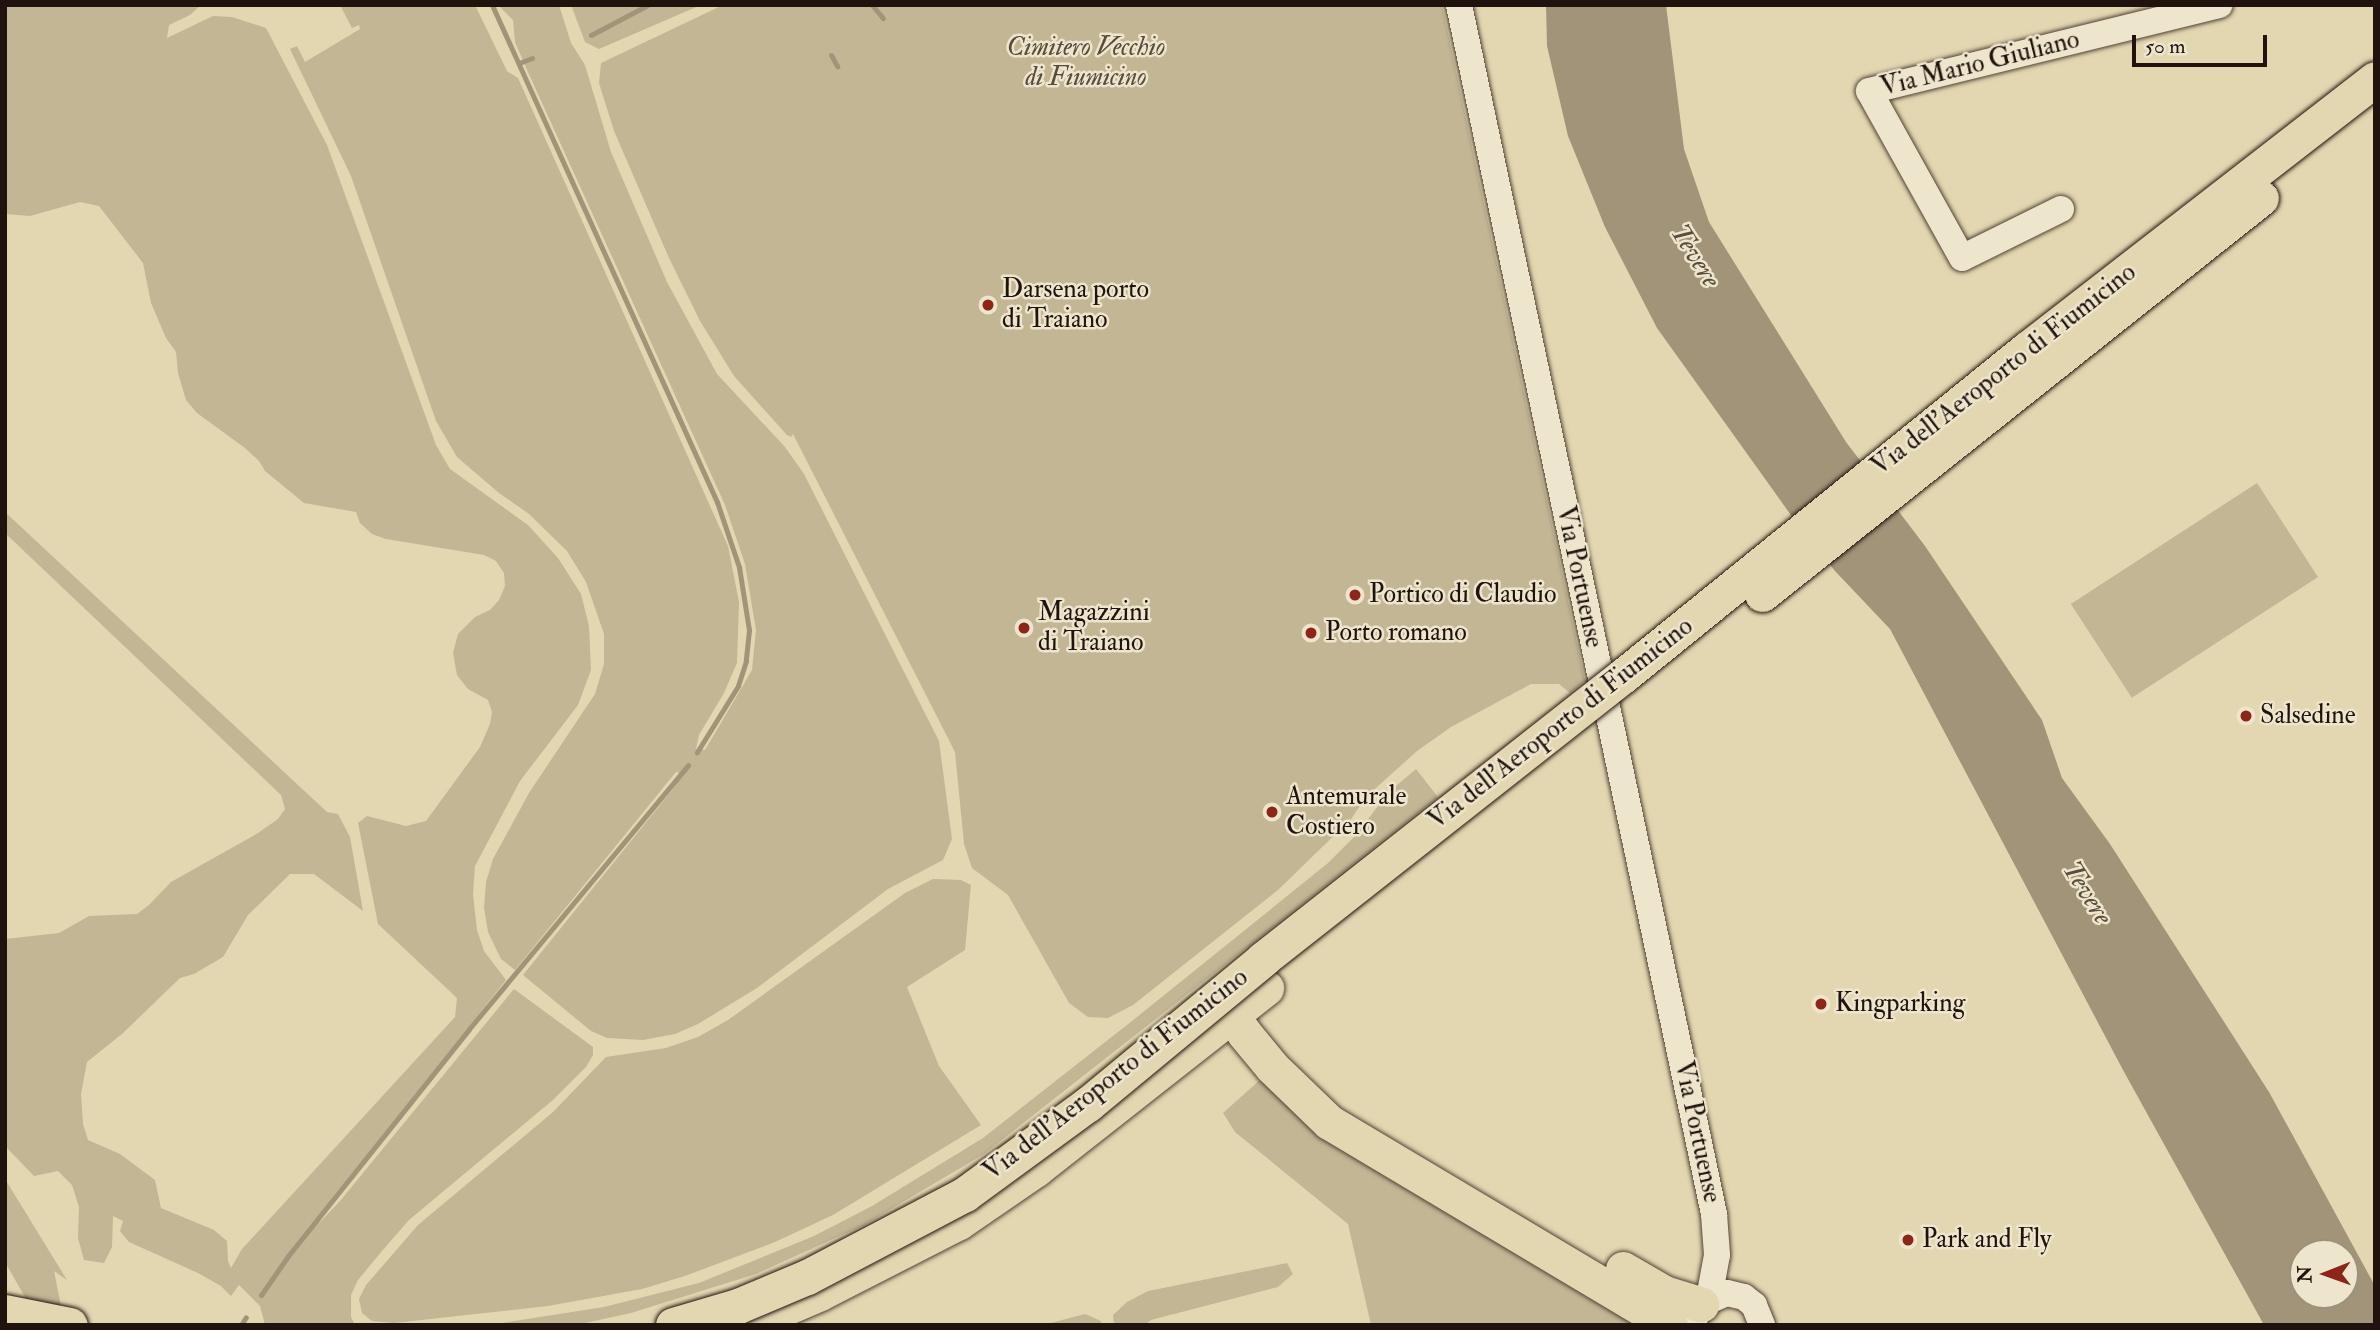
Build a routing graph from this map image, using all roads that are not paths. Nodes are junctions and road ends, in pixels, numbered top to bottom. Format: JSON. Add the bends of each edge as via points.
{"nodes":[{"id":1,"x":1459,"y":5,"type":"edge"},
{"id":2,"x":2220,"y":5,"type":"edge"},
{"id":3,"x":2375,"y":79,"type":"edge"},
{"id":4,"x":2375,"y":108,"type":"edge"},
{"id":5,"x":2060,"y":209,"type":"dead end"},
{"id":6,"x":1264,"y":974,"type":"junction"},
{"id":7,"x":1233,"y":1016,"type":"junction"},
{"id":8,"x":1280,"y":1058,"type":"junction"},
{"id":9,"x":1717,"y":1231,"type":"junction"},
{"id":10,"x":5,"y":1293,"type":"edge"},
{"id":11,"x":1744,"y":1297,"type":"junction"},
{"id":12,"x":1701,"y":1309,"type":"edge"},
{"id":13,"x":5,"y":1312,"type":"edge"},
{"id":14,"x":24,"y":1325,"type":"edge"},
{"id":15,"x":70,"y":1325,"type":"edge"},
{"id":16,"x":673,"y":1325,"type":"edge"},
{"id":17,"x":746,"y":1325,"type":"edge"},
{"id":18,"x":1670,"y":1325,"type":"edge"},
{"id":19,"x":1762,"y":1325,"type":"edge"}],
"edges":[{"from":1,"to":9,"type":"street","name":"Via Portuense"},
{"from":2,"to":5,"type":"street","name":"Via Mario Giuliano","via":[[1869,91],[1962,258]]},
{"from":3,"to":6,"type":"main road","name":"Via dell'Aeroporto di Fiumicino","bridge":true,"via":[[2027,349]]},
{"from":4,"to":6,"type":"main road","name":"Via dell'Aeroporto di Fiumicino","bridge":true},
{"from":6,"to":7,"type":"main road","bridge":true,"via":[[1233,999]]},
{"from":6,"to":8,"type":"main road","via":[[1264,1016]]},
{"from":6,"to":16,"type":"main road","name":"Via dell'Aeroporto di Fiumicino","bridge":true,"via":[[965,1194],[807,1277],[738,1306]]},
{"from":7,"to":8,"type":"main road"},
{"from":7,"to":17,"type":"main road","name":"Via dell'Aeroporto di Fiumicino","via":[[1036,1169],[959,1222]]},
{"from":8,"to":12,"type":"main road","via":[[1340,1101],[1664,1293]]},
{"from":8,"to":18,"type":"main road","via":[[1329,1122]]},
{"from":9,"to":11,"type":"street","name":"Via Portuense"},
{"from":9,"to":12,"type":"street","name":"Via Portuense","via":[[1717,1255]]},
{"from":10,"to":14,"type":"street"},
{"from":11,"to":12,"type":"street","via":[[1727,1293]]},
{"from":11,"to":19,"type":"street","name":"Via Portuense","via":[[1754,1305]]},
{"from":13,"to":15,"type":"main road","bridge":true}]}
